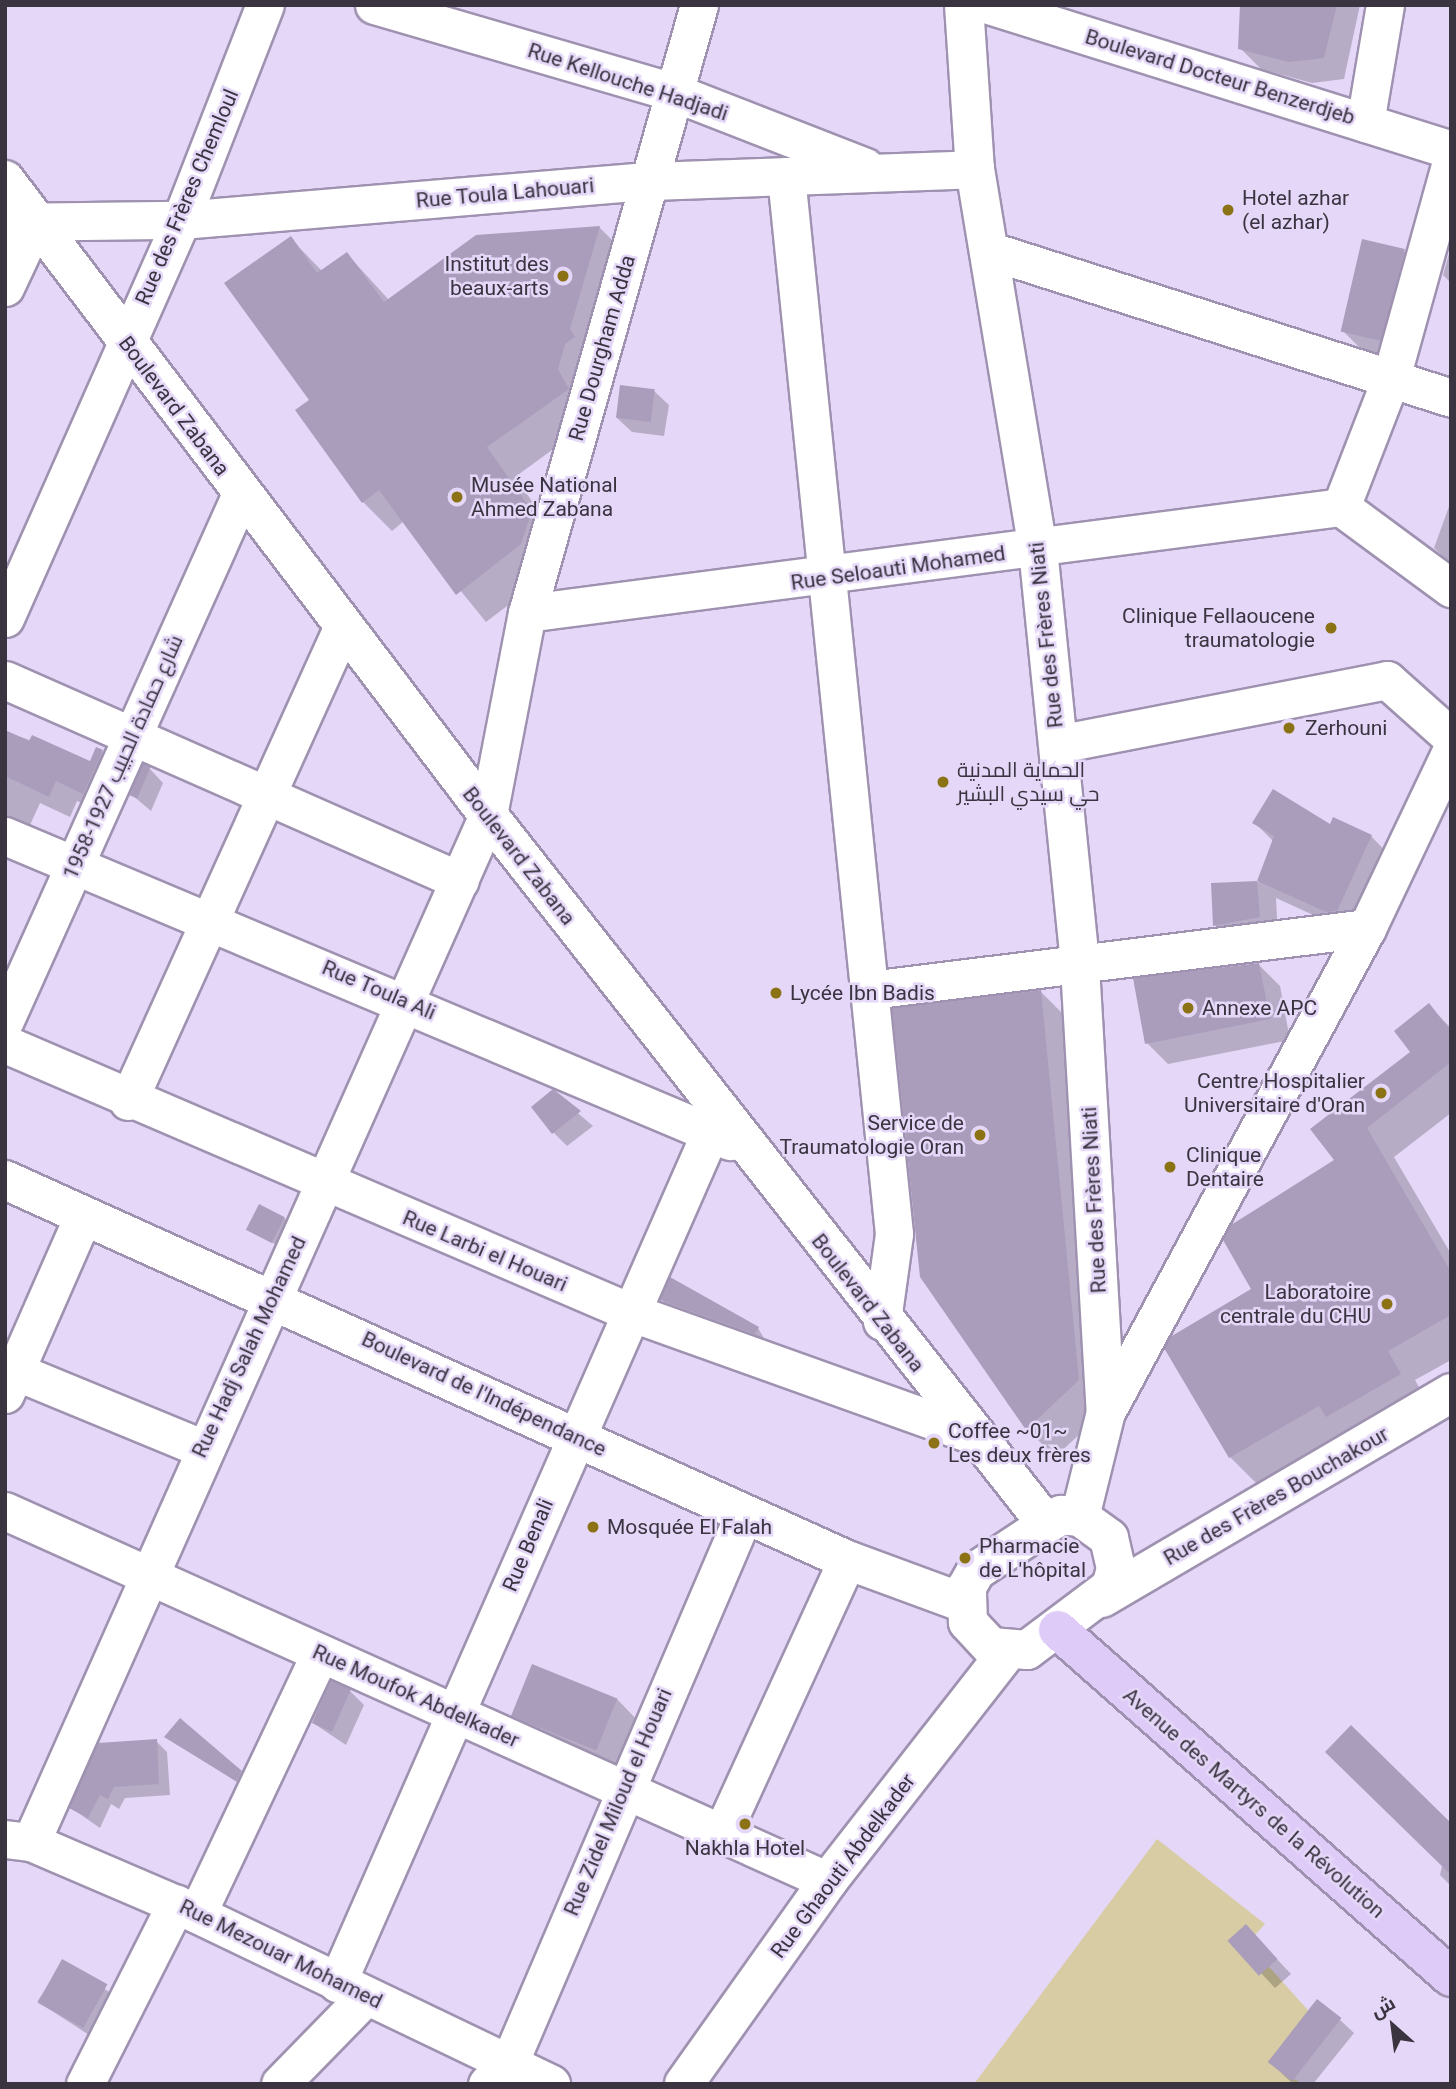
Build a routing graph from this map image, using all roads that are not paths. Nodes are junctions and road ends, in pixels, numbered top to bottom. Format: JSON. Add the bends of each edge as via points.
{"nodes":[{"id":1,"x":265,"y":5,"type":"edge"},
{"id":2,"x":374,"y":5,"type":"edge"},
{"id":3,"x":699,"y":5,"type":"edge"},
{"id":4,"x":964,"y":5,"type":"edge"},
{"id":5,"x":989,"y":5,"type":"edge"},
{"id":6,"x":1385,"y":5,"type":"edge"},
{"id":7,"x":673,"y":92,"type":"junction"},
{"id":8,"x":1365,"y":123,"type":"junction"},
{"id":9,"x":1451,"y":150,"type":"edge"},
{"id":10,"x":1451,"y":161,"type":"edge"},
{"id":11,"x":975,"y":169,"type":"junction"},
{"id":12,"x":877,"y":172,"type":"junction"},
{"id":13,"x":786,"y":176,"type":"junction"},
{"id":14,"x":5,"y":180,"type":"edge"},
{"id":15,"x":650,"y":181,"type":"junction"},
{"id":16,"x":181,"y":220,"type":"junction"},
{"id":17,"x":21,"y":221,"type":"edge"},
{"id":18,"x":991,"y":251,"type":"junction"},
{"id":19,"x":5,"y":287,"type":"edge"},
{"id":20,"x":125,"y":342,"type":"junction"},
{"id":21,"x":1391,"y":378,"type":"junction"},
{"id":22,"x":1451,"y":398,"type":"edge"},
{"id":23,"x":241,"y":494,"type":"junction"},
{"id":24,"x":1341,"y":507,"type":"junction"},
{"id":25,"x":20,"y":542,"type":"edge"},
{"id":26,"x":1038,"y":549,"type":"junction"},
{"id":27,"x":831,"y":578,"type":"junction"},
{"id":28,"x":1451,"y":588,"type":"edge"},
{"id":29,"x":527,"y":613,"type":"junction"},
{"id":30,"x":5,"y":618,"type":"edge"},
{"id":31,"x":343,"y":626,"type":"junction"},
{"id":32,"x":5,"y":680,"type":"edge"},
{"id":33,"x":1451,"y":737,"type":"edge"},
{"id":34,"x":131,"y":738,"type":"junction"},
{"id":35,"x":1058,"y":744,"type":"junction"},
{"id":36,"x":1451,"y":751,"type":"edge"},
{"id":37,"x":262,"y":795,"type":"junction"},
{"id":38,"x":488,"y":816,"type":"junction"},
{"id":39,"x":5,"y":836,"type":"edge"},
{"id":40,"x":74,"y":865,"type":"junction"},
{"id":41,"x":460,"y":881,"type":"junction"},
{"id":42,"x":208,"y":920,"type":"junction"},
{"id":43,"x":1367,"y":929,"type":"junction"},
{"id":44,"x":1080,"y":966,"type":"junction"},
{"id":45,"x":870,"y":989,"type":"junction"},
{"id":46,"x":407,"y":1001,"type":"junction"},
{"id":47,"x":5,"y":1020,"type":"edge"},
{"id":48,"x":5,"y":1044,"type":"edge"},
{"id":49,"x":128,"y":1101,"type":"junction"},
{"id":50,"x":713,"y":1119,"type":"junction"},
{"id":51,"x":5,"y":1180,"type":"edge"},
{"id":52,"x":322,"y":1182,"type":"junction"},
{"id":53,"x":83,"y":1216,"type":"junction"},
{"id":54,"x":276,"y":1298,"type":"junction"},
{"id":55,"x":630,"y":1312,"type":"junction"},
{"id":56,"x":882,"y":1321,"type":"junction"},
{"id":57,"x":8,"y":1377,"type":"edge"},
{"id":58,"x":1451,"y":1393,"type":"edge"},
{"id":59,"x":1106,"y":1412,"type":"junction"},
{"id":60,"x":974,"y":1435,"type":"junction"},
{"id":61,"x":574,"y":1436,"type":"junction"},
{"id":62,"x":202,"y":1448,"type":"junction"},
{"id":63,"x":5,"y":1511,"type":"edge"},
{"id":64,"x":744,"y":1514,"type":"junction"},
{"id":65,"x":1063,"y":1519,"type":"junction"},
{"id":66,"x":847,"y":1560,"type":"junction"},
{"id":67,"x":144,"y":1577,"type":"junction"},
{"id":68,"x":1102,"y":1598,"type":"junction"},
{"id":69,"x":964,"y":1603,"type":"junction"},
{"id":70,"x":1058,"y":1630,"type":"junction"},
{"id":71,"x":1007,"y":1652,"type":"junction"},
{"id":72,"x":320,"y":1654,"type":"junction"},
{"id":73,"x":457,"y":1713,"type":"junction"},
{"id":74,"x":622,"y":1788,"type":"junction"},
{"id":75,"x":722,"y":1833,"type":"junction"},
{"id":76,"x":18,"y":1840,"type":"edge"},
{"id":77,"x":828,"y":1881,"type":"junction"},
{"id":78,"x":186,"y":1909,"type":"junction"},
{"id":79,"x":1451,"y":1977,"type":"edge"},
{"id":80,"x":351,"y":1989,"type":"junction"},
{"id":81,"x":499,"y":2072,"type":"edge"},
{"id":82,"x":85,"y":2084,"type":"edge"},
{"id":83,"x":280,"y":2084,"type":"edge"},
{"id":84,"x":551,"y":2084,"type":"edge"},
{"id":85,"x":684,"y":2084,"type":"edge"}],
"edges":[{"from":1,"to":16,"type":"street","name":"Rue des Frères Chemloul"},
{"from":2,"to":7,"type":"street","name":"Rue Kellouche Hadjadi"},
{"from":3,"to":7,"type":"street","name":"Rue Dourgham Adda"},
{"from":4,"to":11,"type":"main road","name":"Rue des Frères Niati"},
{"from":5,"to":8,"type":"street","name":"Boulevard Docteur Benzerdjeb"},
{"from":6,"to":8,"type":"street"},
{"from":7,"to":12,"type":"street","name":"Rue Kellouche Hadjadi"},
{"from":7,"to":15,"type":"street","name":"Rue Dourgham Adda"},
{"from":8,"to":9,"type":"street","name":"Boulevard Docteur Benzerdjeb"},
{"from":10,"to":21,"type":"street"},
{"from":11,"to":12,"type":"street","name":"Rue Toula Lahouari"},
{"from":11,"to":18,"type":"main road","name":"Rue des Frères Niati"},
{"from":12,"to":13,"type":"street","name":"Rue Toula Lahouari"},
{"from":13,"to":15,"type":"street","name":"Rue Toula Lahouari"},
{"from":13,"to":27,"type":"street"},
{"from":14,"to":17,"type":"main road","name":"Boulevard Zabana"},
{"from":15,"to":16,"type":"street","name":"Rue Toula Lahouari"},
{"from":15,"to":29,"type":"street","name":"Rue Dourgham Adda"},
{"from":16,"to":17,"type":"street","name":"Rue Toula Lahouari"},
{"from":16,"to":20,"type":"street","name":"Rue des Frères Chemloul"},
{"from":17,"to":19,"type":"street"},
{"from":17,"to":20,"type":"main road","name":"Boulevard Zabana"},
{"from":18,"to":21,"type":"street"},
{"from":18,"to":26,"type":"main road","name":"Rue des Frères Niati"},
{"from":20,"to":23,"type":"main road","name":"Boulevard Zabana"},
{"from":20,"to":25,"type":"street","name":"Rue des Frères Chemloul"},
{"from":21,"to":22,"type":"street"},
{"from":21,"to":24,"type":"street"},
{"from":23,"to":31,"type":"main road","name":"Boulevard Zabana"},
{"from":23,"to":34,"type":"street","name":"شارع حمادة الحبيب 1927-1958"},
{"from":24,"to":26,"type":"street","name":"Rue Seloauti Mohamed"},
{"from":24,"to":28,"type":"street"},
{"from":25,"to":30,"type":"street","name":"Rue des Frères Chemloul"},
{"from":26,"to":27,"type":"street","name":"Rue Seloauti Mohamed"},
{"from":26,"to":35,"type":"main road","name":"Rue des Frères Niati"},
{"from":27,"to":29,"type":"street","name":"Rue Seloauti Mohamed"},
{"from":27,"to":45,"type":"street"},
{"from":29,"to":38,"type":"street","name":"Rue Dourgham Adda"},
{"from":31,"to":37,"type":"street"},
{"from":31,"to":38,"type":"main road","name":"Boulevard Zabana"},
{"from":32,"to":34,"type":"street"},
{"from":33,"to":35,"type":"street","via":[[1387,680]]},
{"from":34,"to":37,"type":"street"},
{"from":34,"to":40,"type":"street","name":"شارع حمادة الحبيب 1927-1958"},
{"from":35,"to":44,"type":"main road","name":"Rue des Frères Niati"},
{"from":36,"to":43,"type":"street"},
{"from":37,"to":41,"type":"street"},
{"from":37,"to":42,"type":"street"},
{"from":38,"to":41,"type":"street","name":"Rue Hadj Salah Mohamed"},
{"from":38,"to":50,"type":"main road","name":"Boulevard Zabana"},
{"from":39,"to":40,"type":"street","name":"Rue Toula Ali"},
{"from":40,"to":42,"type":"street","name":"Rue Toula Ali"},
{"from":40,"to":47,"type":"street","name":"شارع حمادة الحبيب 1927-1958"},
{"from":41,"to":46,"type":"street","name":"Rue Hadj Salah Mohamed"},
{"from":42,"to":46,"type":"street","name":"Rue Toula Ali"},
{"from":42,"to":49,"type":"street"},
{"from":43,"to":44,"type":"street"},
{"from":43,"to":59,"type":"street"},
{"from":44,"to":45,"type":"street"},
{"from":44,"to":59,"type":"main road","name":"Rue des Frères Niati"},
{"from":45,"to":56,"type":"street","via":[[894,1234]]},
{"from":46,"to":50,"type":"street","name":"Rue Toula Ali"},
{"from":46,"to":52,"type":"street","name":"Rue Hadj Salah Mohamed"},
{"from":48,"to":49,"type":"street","name":"Rue Larbi el Houari"},
{"from":49,"to":52,"type":"street","name":"Rue Larbi el Houari"},
{"from":50,"to":55,"type":"street","name":"Rue Benali"},
{"from":50,"to":56,"type":"main road","name":"Boulevard Zabana","via":[[750,1152]]},
{"from":51,"to":53,"type":"main road","name":"Boulevard de l'Indépendance"},
{"from":52,"to":54,"type":"street","name":"Rue Hadj Salah Mohamed"},
{"from":52,"to":55,"type":"street","name":"Rue Larbi el Houari"},
{"from":53,"to":54,"type":"main road","name":"Boulevard de l'Indépendance"},
{"from":53,"to":57,"type":"street"},
{"from":54,"to":61,"type":"main road","name":"Boulevard de l'Indépendance"},
{"from":54,"to":62,"type":"street","name":"Rue Hadj Salah Mohamed"},
{"from":55,"to":60,"type":"street","name":"Rue Larbi el Houari"},
{"from":55,"to":61,"type":"street","name":"Rue Benali"},
{"from":56,"to":60,"type":"main road","name":"Boulevard Zabana"},
{"from":57,"to":62,"type":"street"},
{"from":58,"to":68,"type":"main road","name":"Rue des Frères Bouchakour"},
{"from":59,"to":65,"type":"main road","name":"Rue des Frères Niati"},
{"from":60,"to":65,"type":"main road","name":"Boulevard Zabana"},
{"from":61,"to":64,"type":"main road","name":"Boulevard de l'Indépendance"},
{"from":61,"to":73,"type":"street","name":"Rue Benali"},
{"from":62,"to":67,"type":"street","name":"Rue Hadj Salah Mohamed"},
{"from":63,"to":67,"type":"street","name":"Rue Moufok Abdelkader"},
{"from":64,"to":66,"type":"main road","name":"Boulevard de l'Indépendance"},
{"from":64,"to":74,"type":"street","name":"Rue Zidel Miloud el Houari"},
{"from":65,"to":68,"type":"main road","via":[[1109,1538],[1116,1569]]},
{"from":65,"to":69,"type":"main road","via":[[976,1571]]},
{"from":66,"to":69,"type":"main road","name":"Boulevard de l'Indépendance"},
{"from":66,"to":75,"type":"street"},
{"from":67,"to":72,"type":"street","name":"Rue Moufok Abdelkader"},
{"from":67,"to":76,"type":"street","name":"Rue Hadj Salah Mohamed"},
{"from":68,"to":70,"type":"main road"},
{"from":69,"to":71,"type":"main road","via":[[978,1638]]},
{"from":70,"to":71,"type":"main road","via":[[1027,1650]]},
{"from":70,"to":79,"type":"main road","name":"Avenue des Martyrs de la Révolution"},
{"from":71,"to":77,"type":"main road","name":"Rue Ghaouti Abdelkader"},
{"from":72,"to":73,"type":"street","name":"Rue Moufok Abdelkader"},
{"from":72,"to":78,"type":"street"},
{"from":73,"to":74,"type":"street","name":"Rue Moufok Abdelkader"},
{"from":73,"to":80,"type":"street","name":"Rue Benali"},
{"from":74,"to":75,"type":"street","name":"Rue Moufok Abdelkader"},
{"from":74,"to":81,"type":"street","name":"Rue Zidel Miloud el Houari"},
{"from":75,"to":77,"type":"street","name":"Rue Moufok Abdelkader"},
{"from":76,"to":78,"type":"street","name":"Rue Mezouar Mohamed"},
{"from":77,"to":85,"type":"main road","name":"Rue Ghaouti Abdelkader"},
{"from":78,"to":80,"type":"street","name":"Rue Mezouar Mohamed"},
{"from":78,"to":82,"type":"street"},
{"from":80,"to":81,"type":"street","name":"Rue Mezouar Mohamed"},
{"from":80,"to":83,"type":"street"},
{"from":81,"to":84,"type":"street","name":"Rue Mezouar Mohamed"}]}
